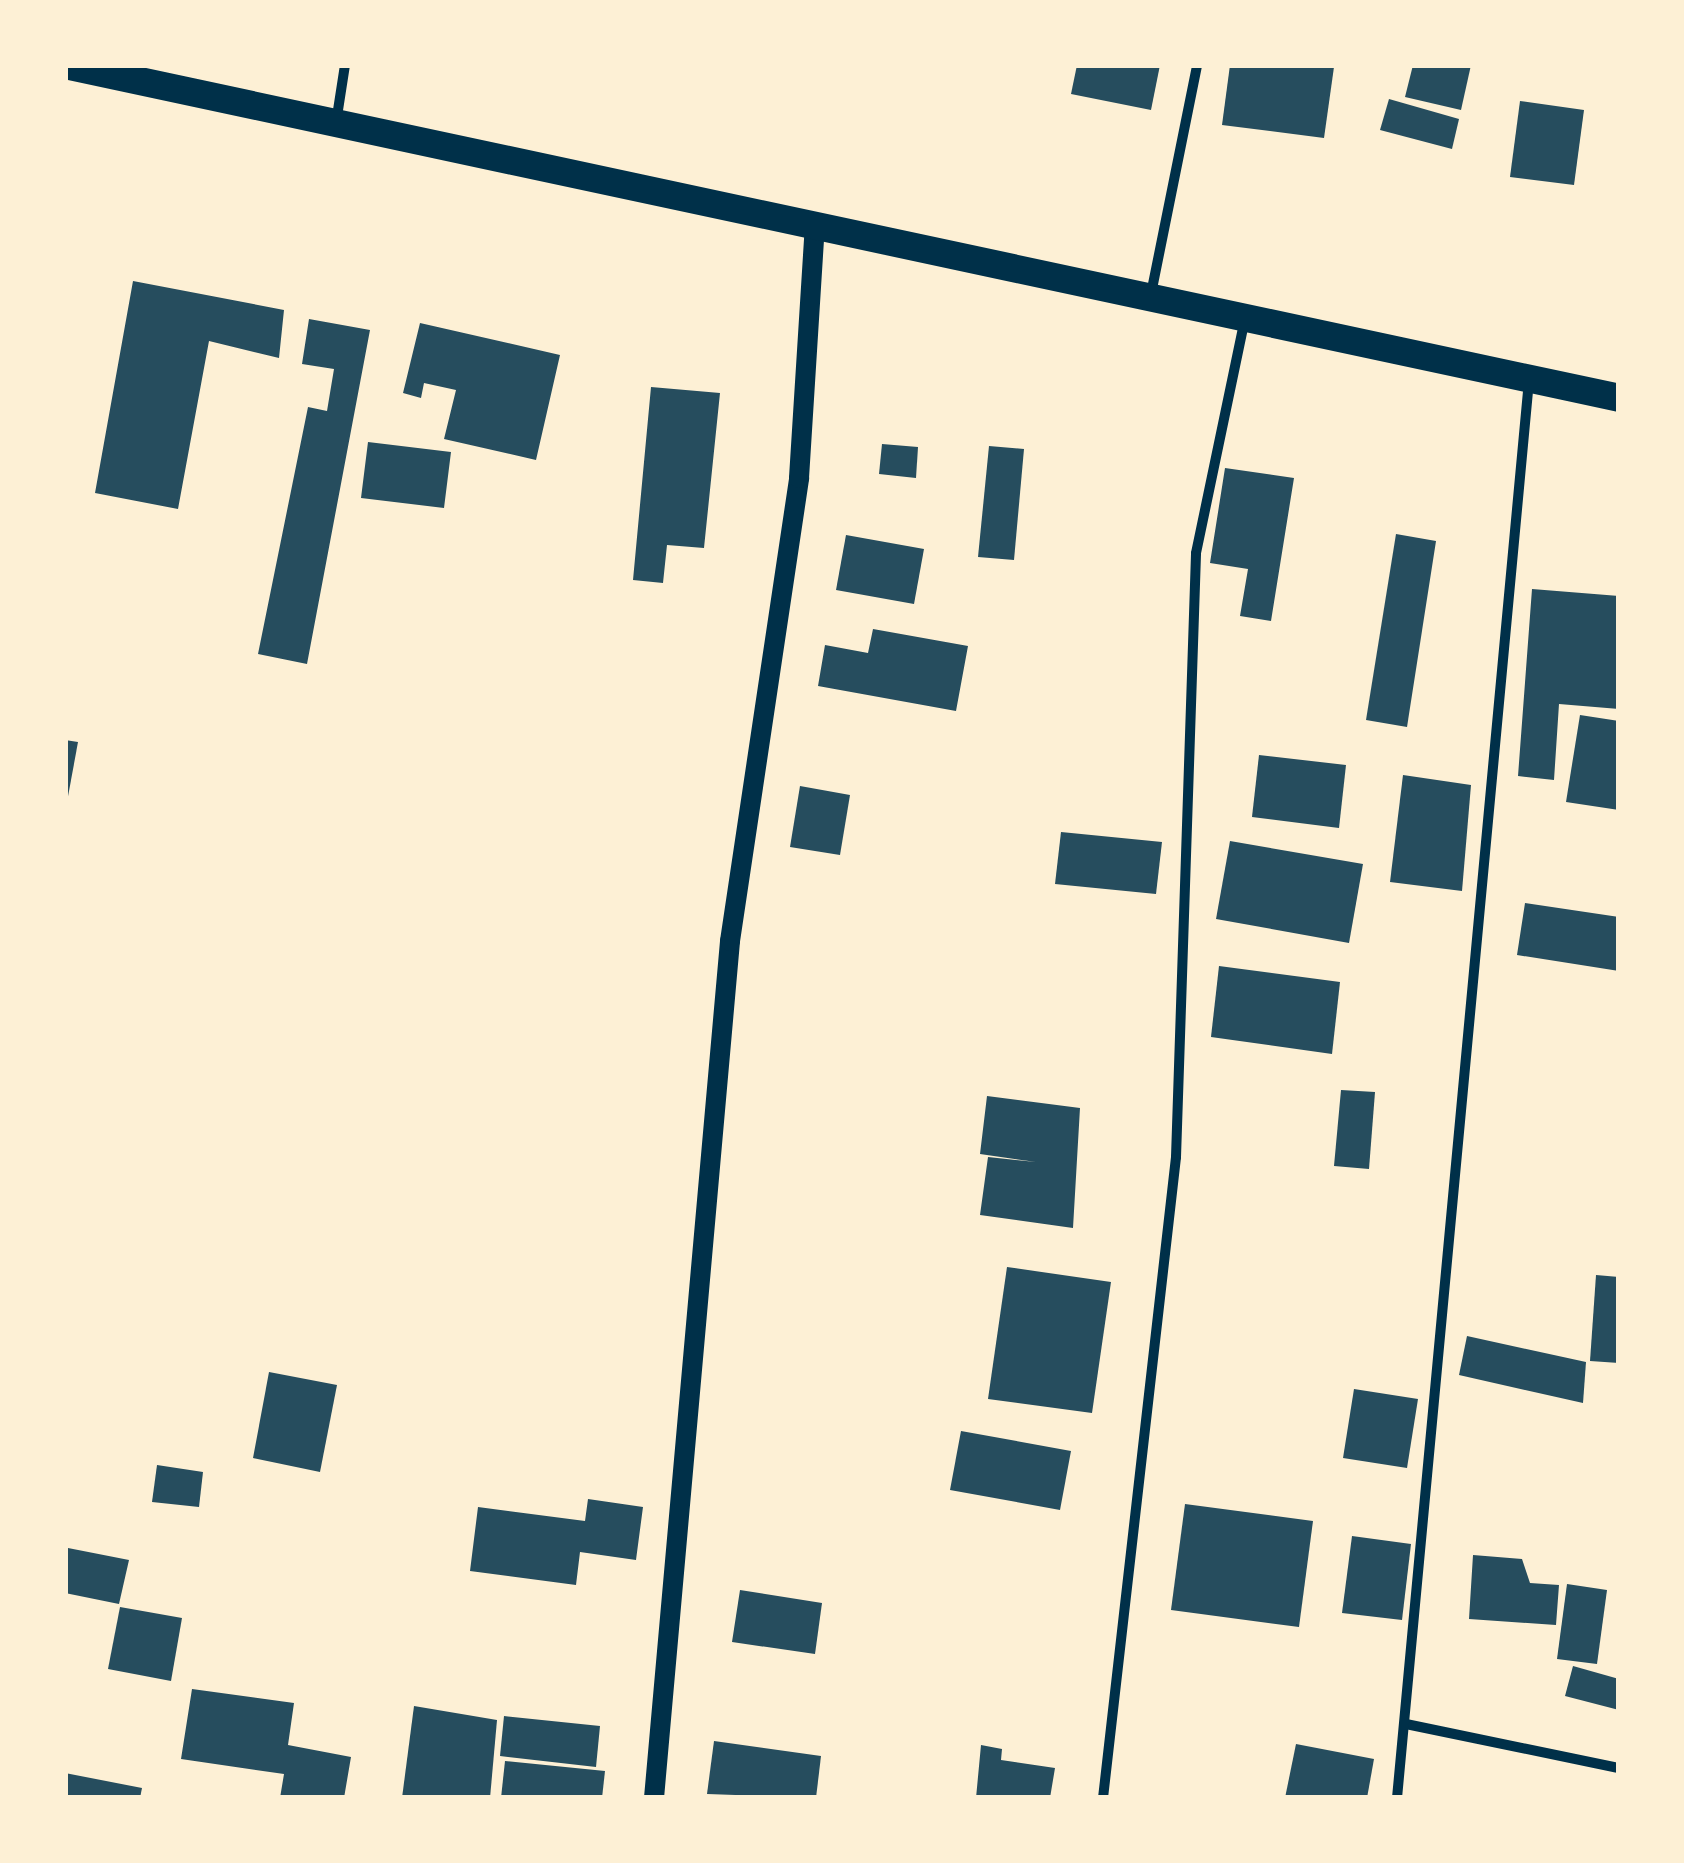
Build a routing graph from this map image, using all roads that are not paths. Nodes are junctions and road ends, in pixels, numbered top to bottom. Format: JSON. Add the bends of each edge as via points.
{"nodes":[{"id":1,"x":65,"y":65,"type":"edge"},
{"id":2,"x":345,"y":65,"type":"edge"},
{"id":3,"x":1197,"y":65,"type":"edge"},
{"id":4,"x":336,"y":124,"type":"junction"},
{"id":5,"x":814,"y":226,"type":"junction"},
{"id":6,"x":1150,"y":298,"type":"junction"},
{"id":7,"x":1244,"y":318,"type":"junction"},
{"id":8,"x":1529,"y":378,"type":"junction"},
{"id":9,"x":1619,"y":398,"type":"edge"},
{"id":10,"x":1406,"y":1724,"type":"junction"},
{"id":11,"x":1619,"y":1768,"type":"edge"},
{"id":12,"x":654,"y":1798,"type":"edge"},
{"id":13,"x":1103,"y":1798,"type":"edge"},
{"id":14,"x":1398,"y":1798,"type":"edge"}],
"edges":[{"from":1,"to":4,"type":"highway"},
{"from":2,"to":4,"type":"street"},
{"from":3,"to":6,"type":"street"},
{"from":4,"to":5,"type":"highway"},
{"from":5,"to":6,"type":"highway"},
{"from":5,"to":12,"type":"main road","via":[[799,478],[730,941]]},
{"from":6,"to":7,"type":"highway"},
{"from":7,"to":8,"type":"highway"},
{"from":7,"to":13,"type":"street","via":[[1196,553],[1176,1158]]},
{"from":8,"to":9,"type":"highway"},
{"from":8,"to":10,"type":"street"},
{"from":10,"to":11,"type":"street"},
{"from":10,"to":14,"type":"street"}]}
